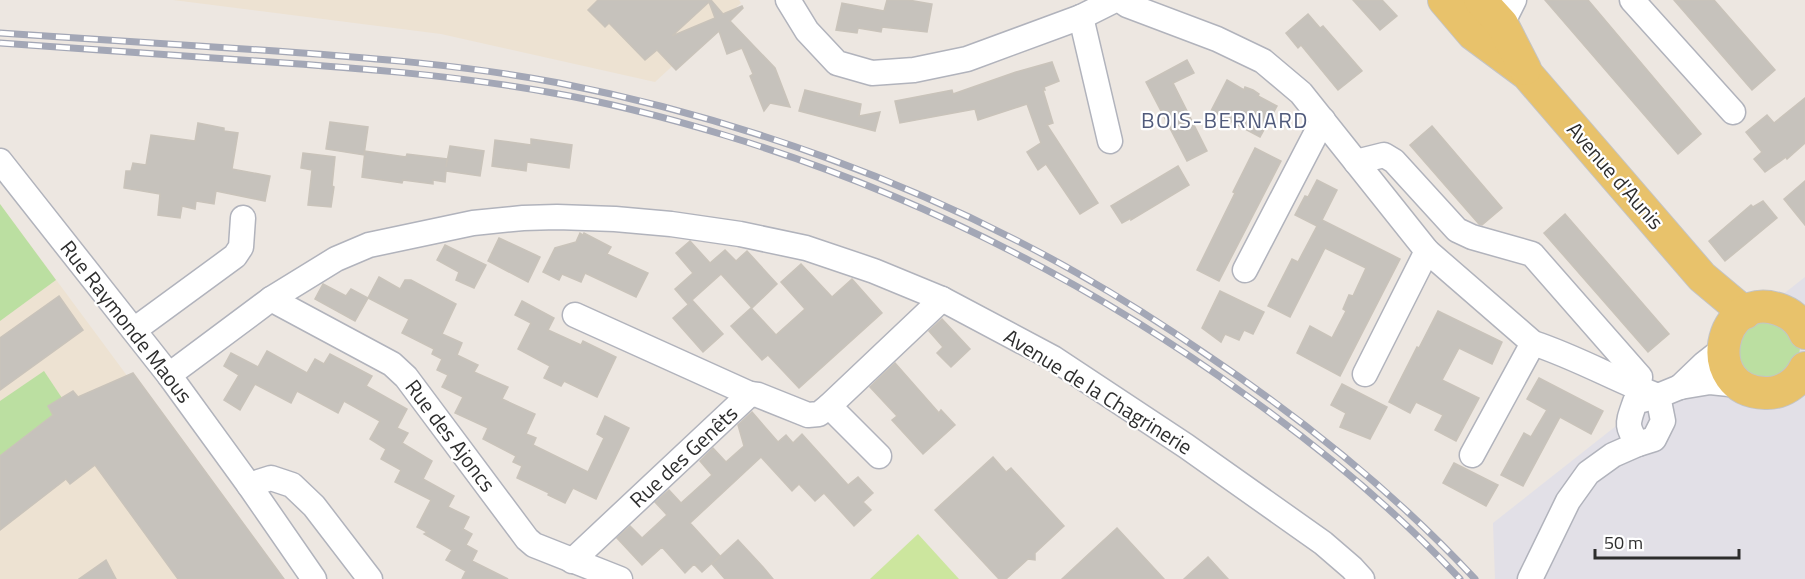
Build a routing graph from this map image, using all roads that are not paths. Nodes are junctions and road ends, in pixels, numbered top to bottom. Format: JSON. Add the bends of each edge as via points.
{"nodes":[{"id":1,"x":788,"y":0,"type":"edge"},
{"id":2,"x":1115,"y":0,"type":"edge"},
{"id":3,"x":1120,"y":0,"type":"edge"},
{"id":4,"x":1444,"y":0,"type":"edge"},
{"id":5,"x":1480,"y":0,"type":"edge"},
{"id":6,"x":1632,"y":0,"type":"edge"},
{"id":7,"x":1081,"y":17,"type":"junction"},
{"id":8,"x":1496,"y":19,"type":"edge"},
{"id":9,"x":1733,"y":112,"type":"dead end"},
{"id":10,"x":1323,"y":120,"type":"junction"},
{"id":11,"x":1110,"y":141,"type":"dead end"},
{"id":12,"x":0,"y":161,"type":"edge"},
{"id":13,"x":1356,"y":162,"type":"junction"},
{"id":14,"x":243,"y":218,"type":"dead end"},
{"id":15,"x":1427,"y":251,"type":"junction"},
{"id":16,"x":1245,"y":270,"type":"dead end"},
{"id":17,"x":271,"y":299,"type":"junction"},
{"id":18,"x":942,"y":299,"type":"junction"},
{"id":19,"x":575,"y":315,"type":"dead end"},
{"id":20,"x":1801,"y":323,"type":"edge"},
{"id":21,"x":134,"y":330,"type":"junction"},
{"id":22,"x":1731,"y":332,"type":"junction"},
{"id":23,"x":1533,"y":343,"type":"junction"},
{"id":24,"x":1365,"y":374,"type":"dead end"},
{"id":25,"x":169,"y":375,"type":"junction"},
{"id":26,"x":1799,"y":383,"type":"edge"},
{"id":27,"x":1739,"y":385,"type":"junction"},
{"id":28,"x":1680,"y":387,"type":"junction"},
{"id":29,"x":1648,"y":392,"type":"junction"},
{"id":30,"x":750,"y":394,"type":"junction"},
{"id":31,"x":829,"y":406,"type":"junction"},
{"id":32,"x":879,"y":456,"type":"dead end"},
{"id":33,"x":1472,"y":456,"type":"dead end"},
{"id":34,"x":249,"y":485,"type":"junction"},
{"id":35,"x":572,"y":561,"type":"junction"},
{"id":36,"x":314,"y":579,"type":"edge"},
{"id":37,"x":370,"y":579,"type":"edge"},
{"id":38,"x":620,"y":579,"type":"edge"},
{"id":39,"x":1362,"y":579,"type":"edge"},
{"id":40,"x":1531,"y":579,"type":"edge"}],
"edges":[{"from":1,"to":7,"type":"street","via":[[807,31],[837,63],[872,74],[967,59]]},
{"from":2,"to":7,"type":"street"},
{"from":3,"to":10,"type":"street","via":[[1263,61],[1301,93]]},
{"from":4,"to":8,"type":"main road","name":"Avenue d'Aunis"},
{"from":5,"to":8,"type":"main road","name":"Avenue d'Aunis"},
{"from":6,"to":9,"type":"street"},
{"from":7,"to":11,"type":"street"},
{"from":8,"to":22,"type":"main road","name":"Avenue d'Aunis","via":[[1527,74],[1702,277]]},
{"from":10,"to":13,"type":"street"},
{"from":10,"to":16,"type":"street"},
{"from":12,"to":21,"type":"street","name":"Rue Raymonde Maous"},
{"from":13,"to":15,"type":"street"},
{"from":13,"to":29,"type":"street","via":[[1384,155],[1457,230],[1532,254],[1640,377]]},
{"from":14,"to":21,"type":"street","via":[[241,247],[235,256]]},
{"from":15,"to":23,"type":"street"},
{"from":15,"to":24,"type":"street"},
{"from":17,"to":18,"type":"street","name":"Avenue de la Chagrinerie","via":[[336,259],[369,245],[473,223],[557,217],[671,224],[740,234],[795,246],[874,271]]},
{"from":17,"to":25,"type":"street","name":"Avenue de la Chagrinerie"},
{"from":17,"to":35,"type":"street","name":"Rue des Ajoncs","via":[[392,364],[419,393],[527,540]]},
{"from":18,"to":31,"type":"street","name":"Rue des Genêts"},
{"from":18,"to":39,"type":"street","name":"Avenue de la Chagrinerie","via":[[1053,358],[1186,446],[1323,543]]},
{"from":19,"to":30,"type":"street"},
{"from":20,"to":22,"type":"main road","via":[[1784,311],[1764,307],[1754,309]]},
{"from":21,"to":25,"type":"street","name":"Rue Raymonde Maous"},
{"from":22,"to":27,"type":"main road","via":[[1723,360]]},
{"from":22,"to":28,"type":"street"},
{"from":23,"to":29,"type":"street"},
{"from":23,"to":33,"type":"street"},
{"from":25,"to":34,"type":"street","name":"Rue Raymonde Maous"},
{"from":26,"to":27,"type":"main road","via":[[1769,394]]},
{"from":27,"to":28,"type":"street","via":[[1710,382]]},
{"from":28,"to":29,"type":"street"},
{"from":29,"to":40,"type":"street","via":[[1635,402],[1629,419],[1629,431],[1638,444],[1613,455],[1588,473],[1568,501]]},
{"from":30,"to":31,"type":"street","name":"Rue des Genêts","via":[[808,416]]},
{"from":30,"to":35,"type":"street","name":"Rue des Genêts"},
{"from":31,"to":32,"type":"street"},
{"from":34,"to":36,"type":"street","name":"Rue Raymonde Maous"},
{"from":34,"to":37,"type":"street","via":[[271,477],[292,485],[314,506]]},
{"from":35,"to":38,"type":"street","name":"Rue des Ajoncs"}]}
